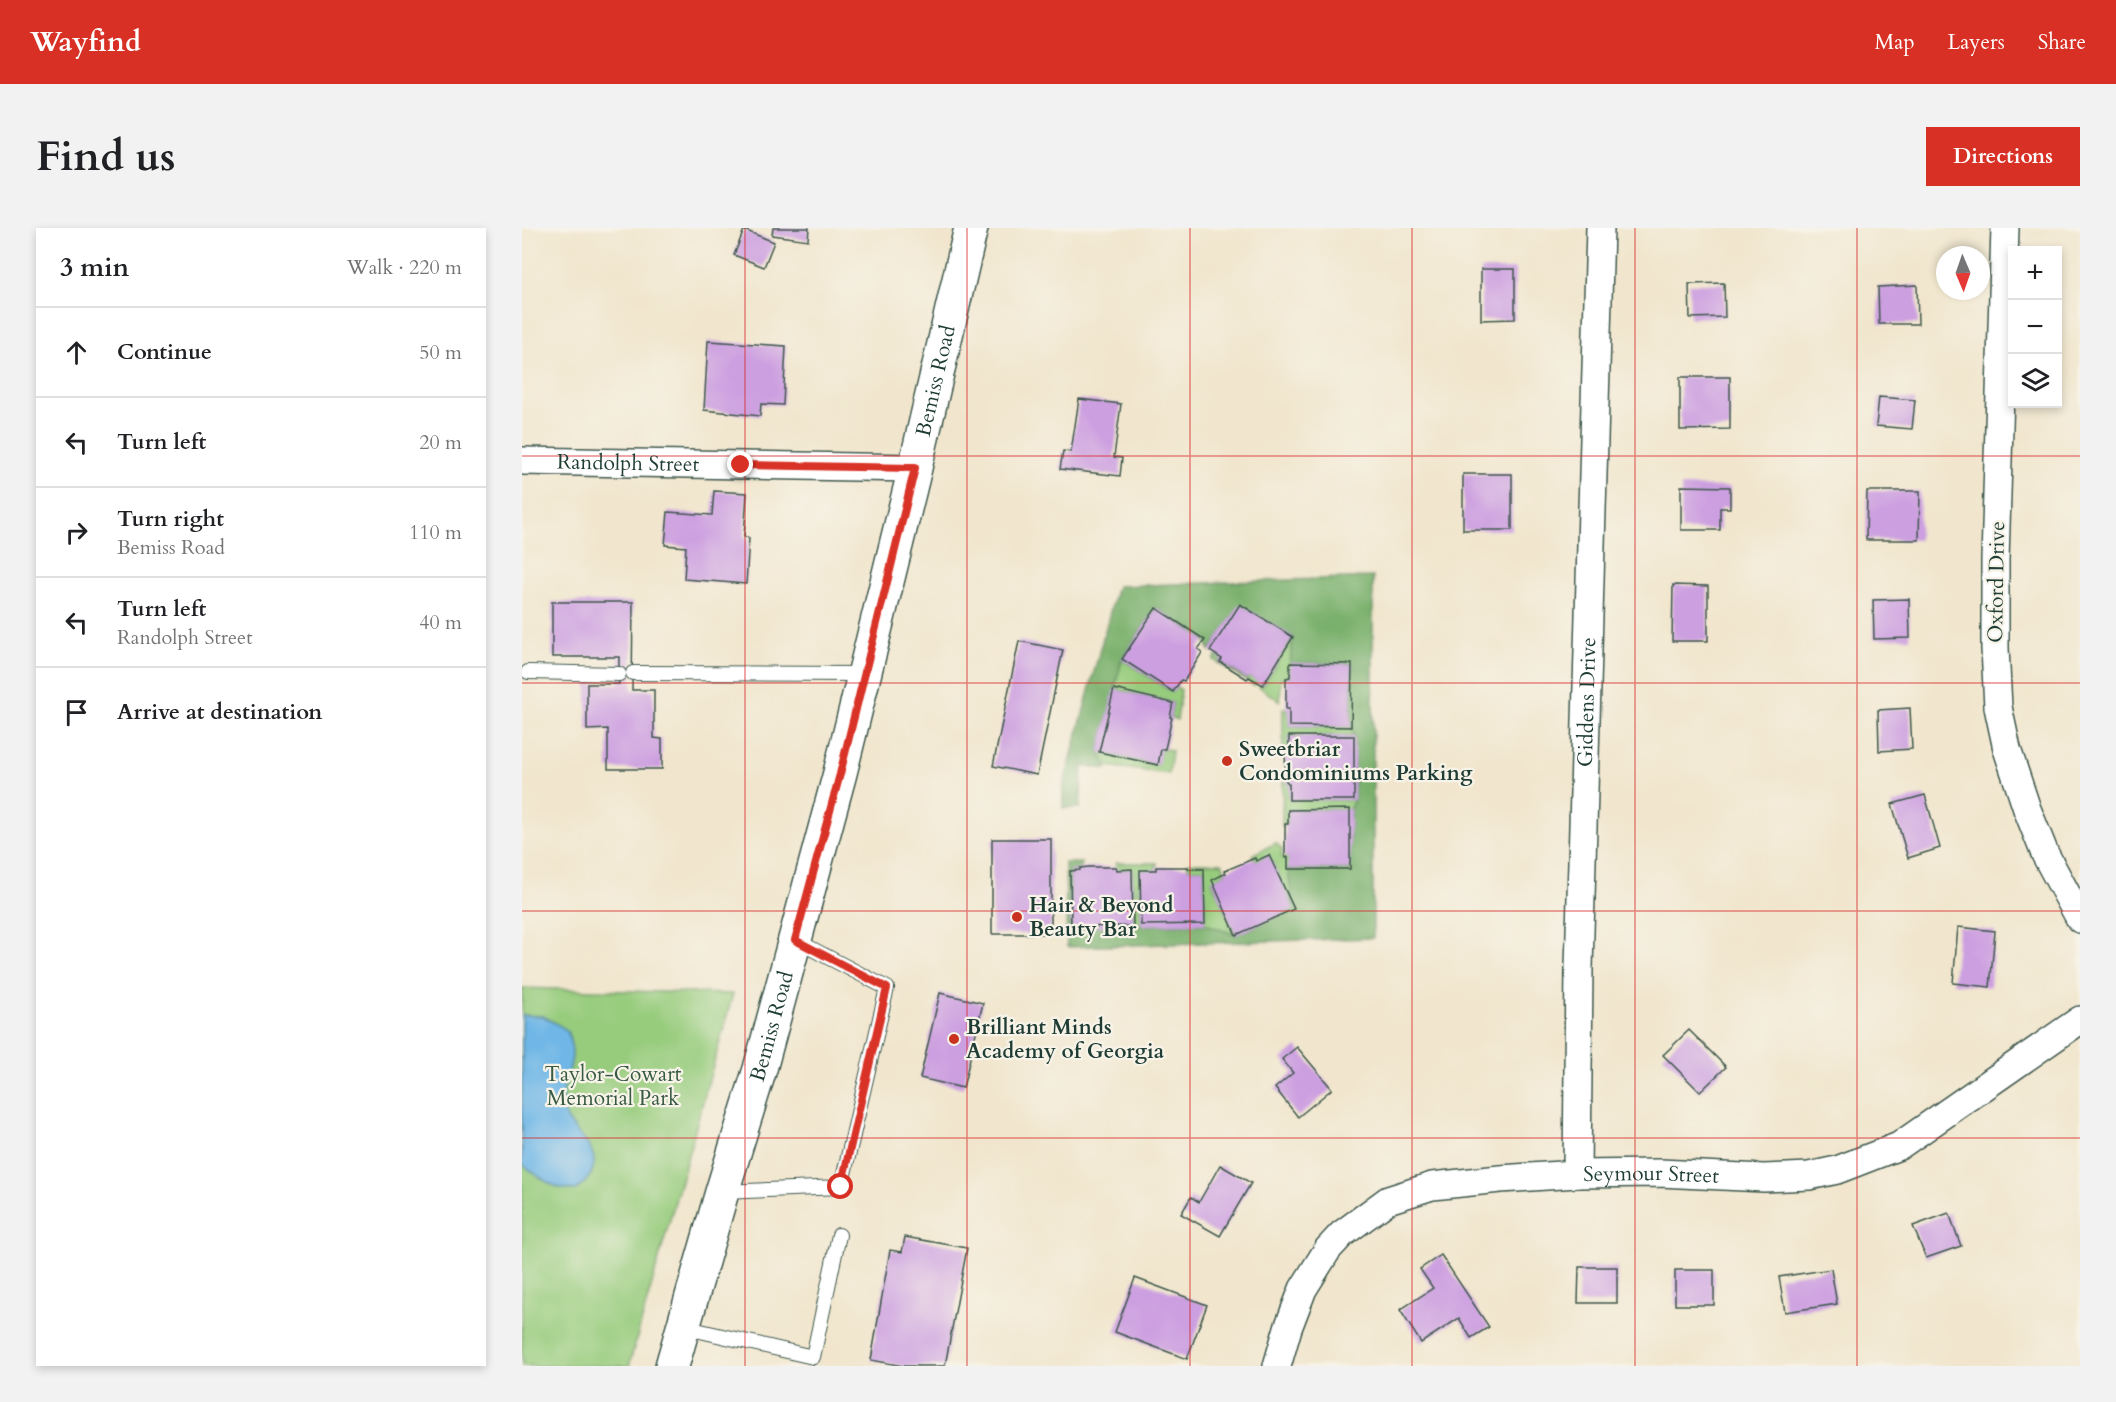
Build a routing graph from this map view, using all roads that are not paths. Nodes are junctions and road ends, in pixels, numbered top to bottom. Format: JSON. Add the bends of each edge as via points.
{"nodes":[{"id":1,"x":971,"y":228,"type":"edge"},
{"id":2,"x":1600,"y":228,"type":"edge"},
{"id":3,"x":2005,"y":228,"type":"edge"},
{"id":4,"x":522,"y":461,"type":"edge"},
{"id":5,"x":915,"y":468,"type":"junction"},
{"id":6,"x":528,"y":672,"type":"dead end"},
{"id":7,"x":864,"y":675,"type":"junction"},
{"id":8,"x":2080,"y":919,"type":"edge"},
{"id":9,"x":795,"y":940,"type":"junction"},
{"id":10,"x":2080,"y":1020,"type":"edge"},
{"id":11,"x":1577,"y":1174,"type":"junction"},
{"id":12,"x":722,"y":1192,"type":"junction"},
{"id":13,"x":839,"y":1235,"type":"dead end"},
{"id":14,"x":683,"y":1327,"type":"junction"},
{"id":15,"x":672,"y":1366,"type":"edge"},
{"id":16,"x":1277,"y":1366,"type":"edge"}],
"edges":[{"from":1,"to":5,"type":"main road","name":"Bemiss Road"},
{"from":2,"to":11,"type":"street","name":"Giddens Drive","via":[[1579,968]]},
{"from":3,"to":8,"type":"street","name":"Oxford Drive","via":[[1995,560],[1998,707],[2027,809],[2045,854]]},
{"from":4,"to":5,"type":"street","name":"Randolph Street"},
{"from":5,"to":7,"type":"main road","name":"Bemiss Road"},
{"from":6,"to":7,"type":"lane"},
{"from":7,"to":9,"type":"main road","name":"Bemiss Road"},
{"from":9,"to":12,"type":"main road","name":"Bemiss Road"},
{"from":9,"to":12,"type":"lane","via":[[887,988],[841,1187]]},
{"from":10,"to":11,"type":"street","name":"Seymour Street","via":[[1899,1146],[1837,1170],[1764,1178]]},
{"from":11,"to":16,"type":"street","name":"Seymour Street","via":[[1432,1186],[1388,1200],[1328,1249],[1303,1289]]},
{"from":12,"to":14,"type":"main road","name":"Bemiss Road"},
{"from":13,"to":14,"type":"lane","via":[[813,1357]]},
{"from":14,"to":15,"type":"main road","name":"Bemiss Road"}]}
